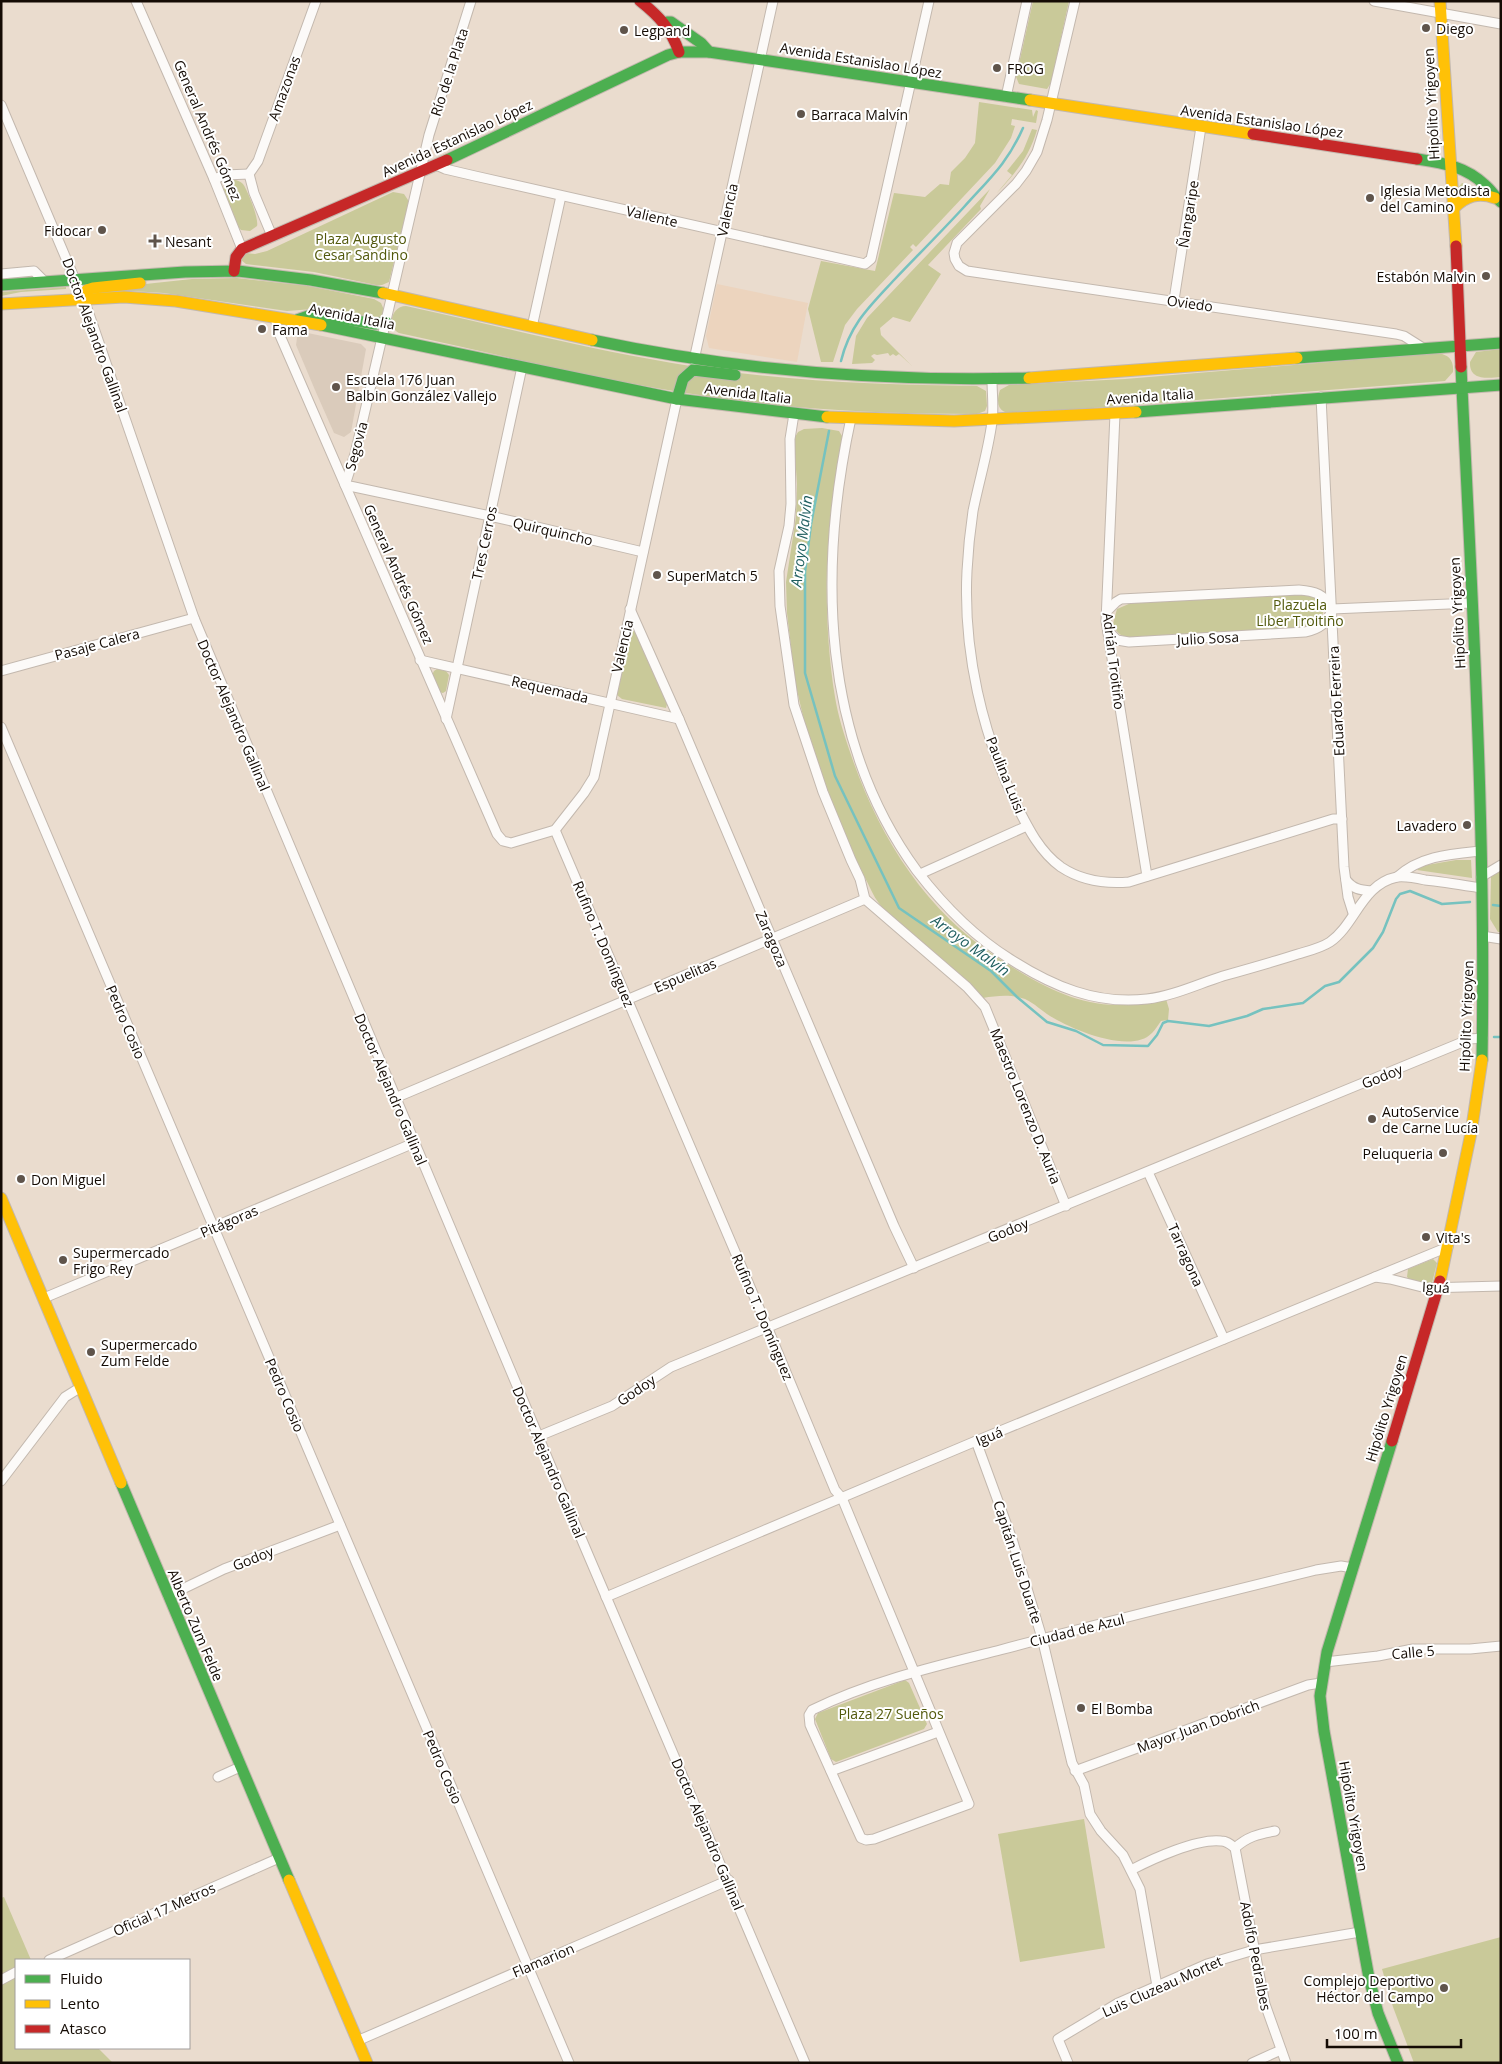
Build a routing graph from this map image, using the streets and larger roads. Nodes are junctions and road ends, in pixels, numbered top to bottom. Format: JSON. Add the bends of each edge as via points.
{"nodes":[{"id":1,"x":136,"y":1,"type":"edge"},
{"id":2,"x":146,"y":1,"type":"edge"},
{"id":3,"x":316,"y":1,"type":"edge"},
{"id":4,"x":471,"y":1,"type":"edge"},
{"id":5,"x":640,"y":1,"type":"edge"},
{"id":6,"x":773,"y":1,"type":"edge"},
{"id":7,"x":929,"y":1,"type":"edge"},
{"id":8,"x":1027,"y":1,"type":"edge"},
{"id":9,"x":1074,"y":1,"type":"edge"},
{"id":10,"x":1374,"y":1,"type":"edge"},
{"id":11,"x":1440,"y":1,"type":"edge"},
{"id":12,"x":141,"y":14,"type":"junction"},
{"id":13,"x":1441,"y":14,"type":"junction"},
{"id":14,"x":665,"y":22,"type":"junction"},
{"id":15,"x":1501,"y":24,"type":"edge"},
{"id":16,"x":679,"y":52,"type":"junction"},
{"id":17,"x":709,"y":52,"type":"junction"},
{"id":18,"x":760,"y":60,"type":"junction"},
{"id":19,"x":911,"y":83,"type":"junction"},
{"id":20,"x":1006,"y":97,"type":"junction"},
{"id":21,"x":1051,"y":103,"type":"junction"},
{"id":22,"x":1,"y":105,"type":"edge"},
{"id":23,"x":1201,"y":127,"type":"junction"},
{"id":24,"x":1450,"y":164,"type":"junction"},
{"id":25,"x":436,"y":165,"type":"junction"},
{"id":26,"x":420,"y":173,"type":"junction"},
{"id":27,"x":248,"y":174,"type":"junction"},
{"id":28,"x":214,"y":179,"type":"junction"},
{"id":29,"x":561,"y":196,"type":"junction"},
{"id":30,"x":1498,"y":200,"type":"edge"},
{"id":31,"x":1454,"y":208,"type":"junction"},
{"id":32,"x":723,"y":232,"type":"junction"},
{"id":33,"x":272,"y":236,"type":"junction"},
{"id":34,"x":242,"y":249,"type":"junction"},
{"id":35,"x":234,"y":271,"type":"junction"},
{"id":36,"x":178,"y":273,"type":"junction"},
{"id":37,"x":1,"y":274,"type":"edge"},
{"id":38,"x":76,"y":279,"type":"junction"},
{"id":39,"x":45,"y":282,"type":"junction"},
{"id":40,"x":1,"y":285,"type":"edge"},
{"id":41,"x":392,"y":296,"type":"junction"},
{"id":42,"x":84,"y":298,"type":"junction"},
{"id":43,"x":1,"y":300,"type":"edge"},
{"id":44,"x":1174,"y":300,"type":"junction"},
{"id":45,"x":1,"y":304,"type":"edge"},
{"id":46,"x":275,"y":316,"type":"junction"},
{"id":47,"x":297,"y":320,"type":"junction"},
{"id":48,"x":386,"y":322,"type":"junction"},
{"id":49,"x":532,"y":327,"type":"junction"},
{"id":50,"x":382,"y":337,"type":"junction"},
{"id":51,"x":1501,"y":343,"type":"edge"},
{"id":52,"x":1459,"y":346,"type":"junction"},
{"id":53,"x":1423,"y":348,"type":"junction"},
{"id":54,"x":694,"y":360,"type":"junction"},
{"id":55,"x":522,"y":367,"type":"junction"},
{"id":56,"x":759,"y":369,"type":"junction"},
{"id":57,"x":992,"y":380,"type":"junction"},
{"id":58,"x":1501,"y":385,"type":"edge"},
{"id":59,"x":1461,"y":387,"type":"junction"},
{"id":60,"x":1321,"y":397,"type":"junction"},
{"id":61,"x":677,"y":399,"type":"junction"},
{"id":62,"x":794,"y":414,"type":"junction"},
{"id":63,"x":1115,"y":414,"type":"junction"},
{"id":64,"x":851,"y":418,"type":"junction"},
{"id":65,"x":992,"y":421,"type":"junction"},
{"id":66,"x":345,"y":485,"type":"junction"},
{"id":67,"x":490,"y":516,"type":"junction"},
{"id":68,"x":642,"y":552,"type":"junction"},
{"id":69,"x":1472,"y":603,"type":"junction"},
{"id":70,"x":630,"y":609,"type":"junction"},
{"id":71,"x":1332,"y":610,"type":"junction"},
{"id":72,"x":1107,"y":611,"type":"junction"},
{"id":73,"x":194,"y":618,"type":"junction"},
{"id":74,"x":1108,"y":631,"type":"junction"},
{"id":75,"x":420,"y":660,"type":"junction"},
{"id":76,"x":457,"y":667,"type":"junction"},
{"id":77,"x":1,"y":671,"type":"edge"},
{"id":78,"x":609,"y":703,"type":"junction"},
{"id":79,"x":446,"y":719,"type":"junction"},
{"id":80,"x":679,"y":719,"type":"junction"},
{"id":81,"x":1,"y":727,"type":"edge"},
{"id":82,"x":1342,"y":818,"type":"junction"},
{"id":83,"x":1027,"y":826,"type":"junction"},
{"id":84,"x":555,"y":830,"type":"junction"},
{"id":85,"x":1480,"y":851,"type":"junction"},
{"id":86,"x":1501,"y":865,"type":"edge"},
{"id":87,"x":920,"y":874,"type":"junction"},
{"id":88,"x":1147,"y":876,"type":"junction"},
{"id":89,"x":1397,"y":877,"type":"junction"},
{"id":90,"x":1346,"y":880,"type":"junction"},
{"id":91,"x":1481,"y":882,"type":"junction"},
{"id":92,"x":1371,"y":891,"type":"junction"},
{"id":93,"x":865,"y":900,"type":"junction"},
{"id":94,"x":1353,"y":913,"type":"junction"},
{"id":95,"x":1482,"y":936,"type":"junction"},
{"id":96,"x":772,"y":939,"type":"junction"},
{"id":97,"x":1501,"y":939,"type":"edge"},
{"id":98,"x":628,"y":1000,"type":"junction"},
{"id":99,"x":1483,"y":1038,"type":"junction"},
{"id":100,"x":395,"y":1098,"type":"junction"},
{"id":101,"x":414,"y":1143,"type":"junction"},
{"id":102,"x":1148,"y":1172,"type":"junction"},
{"id":103,"x":1,"y":1198,"type":"edge"},
{"id":104,"x":1066,"y":1206,"type":"junction"},
{"id":105,"x":213,"y":1228,"type":"junction"},
{"id":106,"x":1448,"y":1247,"type":"junction"},
{"id":107,"x":1405,"y":1264,"type":"junction"},
{"id":108,"x":914,"y":1268,"type":"junction"},
{"id":109,"x":1372,"y":1277,"type":"junction"},
{"id":110,"x":1406,"y":1283,"type":"junction"},
{"id":111,"x":1501,"y":1286,"type":"edge"},
{"id":112,"x":1438,"y":1289,"type":"junction"},
{"id":113,"x":44,"y":1298,"type":"junction"},
{"id":114,"x":768,"y":1329,"type":"junction"},
{"id":115,"x":1224,"y":1339,"type":"junction"},
{"id":116,"x":81,"y":1387,"type":"junction"},
{"id":117,"x":539,"y":1436,"type":"junction"},
{"id":118,"x":976,"y":1441,"type":"junction"},
{"id":119,"x":1,"y":1481,"type":"edge"},
{"id":120,"x":842,"y":1498,"type":"junction"},
{"id":121,"x":340,"y":1525,"type":"junction"},
{"id":122,"x":1353,"y":1568,"type":"junction"},
{"id":123,"x":168,"y":1596,"type":"junction"},
{"id":124,"x":606,"y":1597,"type":"junction"},
{"id":125,"x":1042,"y":1638,"type":"junction"},
{"id":126,"x":1501,"y":1646,"type":"edge"},
{"id":127,"x":1325,"y":1662,"type":"junction"},
{"id":128,"x":915,"y":1672,"type":"junction"},
{"id":129,"x":1321,"y":1683,"type":"junction"},
{"id":130,"x":938,"y":1732,"type":"junction"},
{"id":131,"x":240,"y":1767,"type":"junction"},
{"id":132,"x":831,"y":1771,"type":"junction"},
{"id":133,"x":1076,"y":1771,"type":"junction"},
{"id":134,"x":218,"y":1777,"type":"dead end"},
{"id":135,"x":1275,"y":1831,"type":"dead end"},
{"id":136,"x":1235,"y":1848,"type":"junction"},
{"id":137,"x":279,"y":1858,"type":"junction"},
{"id":138,"x":1131,"y":1870,"type":"junction"},
{"id":139,"x":728,"y":1880,"type":"junction"},
{"id":140,"x":1360,"y":1932,"type":"junction"},
{"id":141,"x":1254,"y":1950,"type":"junction"},
{"id":142,"x":51,"y":1959,"type":"edge"},
{"id":143,"x":528,"y":1967,"type":"junction"},
{"id":144,"x":15,"y":1973,"type":"edge"},
{"id":145,"x":1,"y":1980,"type":"edge"},
{"id":146,"x":1157,"y":1986,"type":"junction"},
{"id":147,"x":357,"y":2041,"type":"junction"},
{"id":148,"x":1280,"y":2050,"type":"junction"},
{"id":149,"x":366,"y":2063,"type":"edge"},
{"id":150,"x":569,"y":2063,"type":"edge"},
{"id":151,"x":805,"y":2063,"type":"edge"},
{"id":152,"x":1068,"y":2063,"type":"edge"},
{"id":153,"x":1252,"y":2063,"type":"edge"},
{"id":154,"x":1286,"y":2063,"type":"edge"},
{"id":155,"x":1398,"y":2063,"type":"edge"}],
"edges":[{"from":1,"to":12,"type":"street","name":"General Andrés Gómez"},
{"from":2,"to":12,"type":"street"},
{"from":3,"to":27,"type":"street","name":"Amazonas","via":[[258,161]]},
{"from":4,"to":26,"type":"street","name":"Río de la Plata"},
{"from":5,"to":14,"type":"street"},
{"from":6,"to":18,"type":"street","name":"Valencia"},
{"from":7,"to":19,"type":"street"},
{"from":8,"to":20,"type":"street"},
{"from":9,"to":21,"type":"street"},
{"from":10,"to":13,"type":"street"},
{"from":11,"to":13,"type":"street","name":"Hipólito Yrigoyen"},
{"from":12,"to":28,"type":"street","name":"General Andrés Gómez"},
{"from":13,"to":15,"type":"street"},
{"from":13,"to":24,"type":"street","name":"Hipólito Yrigoyen"},
{"from":14,"to":16,"type":"street","via":[[672,31]]},
{"from":14,"to":17,"type":"street","via":[[671,22]]},
{"from":16,"to":17,"type":"street","name":"Avenida Estanislao López"},
{"from":16,"to":25,"type":"street","name":"Avenida Estanislao López"},
{"from":17,"to":18,"type":"street","name":"Avenida Estanislao López"},
{"from":18,"to":19,"type":"street","name":"Avenida Estanislao López"},
{"from":18,"to":32,"type":"street","name":"Valencia"},
{"from":19,"to":20,"type":"street","name":"Avenida Estanislao López"},
{"from":19,"to":32,"type":"street","name":"Valiente","via":[[869,263]]},
{"from":20,"to":21,"type":"street","name":"Avenida Estanislao López"},
{"from":21,"to":23,"type":"street","name":"Avenida Estanislao López"},
{"from":21,"to":44,"type":"street","name":"Oviedo","via":[[1041,143],[1026,172],[957,243],[954,254],[957,263],[967,271]]},
{"from":22,"to":38,"type":"street","name":"Doctor Alejandro Gallinal"},
{"from":23,"to":24,"type":"street","name":"Avenida Estanislao López"},
{"from":23,"to":44,"type":"street","name":"Ñangaripe"},
{"from":24,"to":30,"type":"street","name":"Avenida Estanislao López","via":[[1475,178]]},
{"from":24,"to":31,"type":"street","name":"Hipólito Yrigoyen"},
{"from":25,"to":26,"type":"street","name":"Avenida Estanislao López"},
{"from":25,"to":29,"type":"street","name":"Valiente"},
{"from":26,"to":33,"type":"street","name":"Avenida Estanislao López"},
{"from":26,"to":41,"type":"street","name":"Segovia"},
{"from":27,"to":28,"type":"street"},
{"from":27,"to":33,"type":"street"},
{"from":28,"to":34,"type":"street","name":"General Andrés Gómez"},
{"from":29,"to":32,"type":"street","name":"Valiente"},
{"from":29,"to":49,"type":"street"},
{"from":30,"to":31,"type":"street","via":[[1474,194]]},
{"from":31,"to":52,"type":"street","name":"Hipólito Yrigoyen"},
{"from":32,"to":54,"type":"street","name":"Valencia"},
{"from":33,"to":34,"type":"street","name":"Avenida Estanislao López"},
{"from":34,"to":35,"type":"street","via":[[236,257]]},
{"from":35,"to":36,"type":"street","name":"Avenida Italia"},
{"from":35,"to":41,"type":"street","name":"Avenida Italia","via":[[289,277]]},
{"from":36,"to":38,"type":"street","name":"Avenida Italia"},
{"from":36,"to":42,"type":"street","via":[[155,280],[93,288],[87,290]]},
{"from":37,"to":39,"type":"street","via":[[34,271]]},
{"from":38,"to":39,"type":"street","name":"Avenida Italia"},
{"from":38,"to":42,"type":"street","name":"Doctor Alejandro Gallinal"},
{"from":38,"to":43,"type":"street","via":[[67,291],[22,294]]},
{"from":39,"to":40,"type":"street","name":"Avenida Italia"},
{"from":41,"to":48,"type":"street","name":"Segovia"},
{"from":41,"to":49,"type":"street","name":"Avenida Italia"},
{"from":42,"to":45,"type":"street","name":"Avenida Italia"},
{"from":42,"to":46,"type":"street","name":"Avenida Italia","via":[[176,301]]},
{"from":42,"to":73,"type":"street","name":"Doctor Alejandro Gallinal"},
{"from":44,"to":53,"type":"street","name":"Oviedo","via":[[1396,334]]},
{"from":46,"to":47,"type":"street","name":"Avenida Italia"},
{"from":46,"to":66,"type":"street","name":"General Andrés Gómez","via":[[278,331]]},
{"from":47,"to":48,"type":"street","via":[[314,314],[374,324]]},
{"from":47,"to":50,"type":"street","name":"Avenida Italia"},
{"from":48,"to":50,"type":"street","name":"Segovia"},
{"from":49,"to":54,"type":"street","name":"Avenida Italia"},
{"from":50,"to":55,"type":"street","name":"Avenida Italia"},
{"from":50,"to":66,"type":"street","name":"Segovia","via":[[356,454]]},
{"from":51,"to":52,"type":"street","name":"Avenida Italia"},
{"from":52,"to":53,"type":"street","name":"Avenida Italia"},
{"from":52,"to":59,"type":"street","name":"Hipólito Yrigoyen"},
{"from":53,"to":57,"type":"street","name":"Avenida Italia"},
{"from":54,"to":56,"type":"street","name":"Avenida Italia"},
{"from":55,"to":61,"type":"street","name":"Avenida Italia"},
{"from":55,"to":67,"type":"street","name":"Tres Cerros"},
{"from":56,"to":57,"type":"street","name":"Avenida Italia","via":[[892,379]]},
{"from":56,"to":61,"type":"street","via":[[737,375],[693,370],[682,380]]},
{"from":57,"to":65,"type":"street","name":"Paulina Luisi"},
{"from":58,"to":59,"type":"street","name":"Avenida Italia"},
{"from":59,"to":60,"type":"street","name":"Avenida Italia"},
{"from":59,"to":69,"type":"street","name":"Hipólito Yrigoyen"},
{"from":60,"to":63,"type":"street","name":"Avenida Italia"},
{"from":60,"to":71,"type":"street","name":"Eduardo Ferreira"},
{"from":61,"to":62,"type":"street","name":"Avenida Italia"},
{"from":61,"to":68,"type":"street","name":"Valencia"},
{"from":62,"to":64,"type":"street","name":"Avenida Italia"},
{"from":62,"to":93,"type":"street","via":[[790,439],[791,504],[779,571],[780,606],[794,705],[823,792],[860,879]]},
{"from":63,"to":65,"type":"street","name":"Avenida Italia"},
{"from":63,"to":72,"type":"street","name":"Adrián Troitiño"},
{"from":64,"to":65,"type":"street","name":"Avenida Italia","via":[[913,422]]},
{"from":64,"to":87,"type":"street","via":[[834,523],[832,563],[833,631],[840,689],[849,729],[873,795],[897,842]]},
{"from":65,"to":83,"type":"street","name":"Paulina Luisi","via":[[969,541],[967,627],[978,695],[990,737],[1002,773]]},
{"from":66,"to":67,"type":"street","name":"Quirquincho"},
{"from":66,"to":75,"type":"street","name":"General Andrés Gómez"},
{"from":67,"to":68,"type":"street","name":"Quirquincho"},
{"from":67,"to":76,"type":"street","name":"Tres Cerros"},
{"from":68,"to":70,"type":"street","name":"Valencia"},
{"from":69,"to":71,"type":"street"},
{"from":69,"to":85,"type":"street","name":"Hipólito Yrigoyen"},
{"from":70,"to":78,"type":"street","name":"Valencia"},
{"from":70,"to":80,"type":"street","name":"Zaragoza"},
{"from":71,"to":72,"type":"street","via":[[1323,596],[1299,590],[1122,599]]},
{"from":71,"to":74,"type":"street","name":"Julio Sosa","via":[[1320,627],[1305,632],[1129,642],[1117,640]]},
{"from":71,"to":82,"type":"street","name":"Eduardo Ferreira"},
{"from":72,"to":74,"type":"street","name":"Adrián Troitiño"},
{"from":73,"to":77,"type":"street","name":"Pasaje Calera"},
{"from":73,"to":100,"type":"street","name":"Doctor Alejandro Gallinal"},
{"from":74,"to":88,"type":"street","name":"Adrián Troitiño"},
{"from":75,"to":76,"type":"street","name":"Requemada"},
{"from":75,"to":79,"type":"street","name":"General Andrés Gómez"},
{"from":76,"to":78,"type":"street","name":"Requemada"},
{"from":76,"to":79,"type":"street","name":"Tres Cerros"},
{"from":78,"to":80,"type":"street","name":"Requemada"},
{"from":78,"to":84,"type":"street","name":"Valencia","via":[[594,777]]},
{"from":79,"to":84,"type":"street","name":"General Andrés Gómez","via":[[503,841],[511,842]]},
{"from":80,"to":96,"type":"street","name":"Zaragoza"},
{"from":81,"to":105,"type":"street","name":"Pedro Cosio"},
{"from":82,"to":88,"type":"street","name":"Paulina Luisi"},
{"from":82,"to":90,"type":"street","name":"Eduardo Ferreira"},
{"from":83,"to":87,"type":"street"},
{"from":83,"to":88,"type":"street","name":"Paulina Luisi","via":[[1050,858],[1076,875],[1102,883],[1129,882]]},
{"from":84,"to":98,"type":"street","name":"Rufino T. Domínguez"},
{"from":85,"to":89,"type":"street","via":[[1428,859]]},
{"from":85,"to":91,"type":"street","name":"Hipólito Yrigoyen"},
{"from":86,"to":91,"type":"street"},
{"from":87,"to":94,"type":"street","via":[[932,892],[986,944],[1057,985],[1100,998],[1149,999],[1316,948],[1330,942]]},
{"from":89,"to":91,"type":"street"},
{"from":89,"to":92,"type":"street"},
{"from":90,"to":92,"type":"street","via":[[1353,888]]},
{"from":90,"to":94,"type":"street","name":"Eduardo Ferreira"},
{"from":91,"to":95,"type":"street","name":"Hipólito Yrigoyen"},
{"from":92,"to":94,"type":"street"},
{"from":93,"to":96,"type":"street","name":"Espuelitas"},
{"from":93,"to":104,"type":"street","name":"Maestro Lorenzo D. Auria","via":[[967,987],[985,1007]]},
{"from":95,"to":97,"type":"street"},
{"from":95,"to":99,"type":"street","name":"Hipólito Yrigoyen"},
{"from":96,"to":98,"type":"street","name":"Espuelitas"},
{"from":96,"to":108,"type":"street","name":"Zaragoza"},
{"from":98,"to":100,"type":"street","name":"Espuelitas"},
{"from":98,"to":114,"type":"street","name":"Rufino T. Domínguez"},
{"from":99,"to":102,"type":"street","name":"Godoy","via":[[1470,1039]]},
{"from":99,"to":106,"type":"street","name":"Hipólito Yrigoyen","via":[[1471,1133]]},
{"from":100,"to":101,"type":"street","name":"Doctor Alejandro Gallinal"},
{"from":101,"to":105,"type":"street","name":"Pitágoras"},
{"from":101,"to":117,"type":"street","name":"Doctor Alejandro Gallinal"},
{"from":102,"to":104,"type":"street","name":"Godoy"},
{"from":102,"to":115,"type":"street","name":"Tarragona"},
{"from":103,"to":113,"type":"street","name":"Alberto Zum Felde"},
{"from":104,"to":108,"type":"street","name":"Godoy"},
{"from":105,"to":113,"type":"street","name":"Pitágoras"},
{"from":105,"to":121,"type":"street","name":"Pedro Cosio"},
{"from":106,"to":107,"type":"street","name":"Iguá"},
{"from":106,"to":112,"type":"street","name":"Hipólito Yrigoyen"},
{"from":107,"to":109,"type":"street","name":"Iguá"},
{"from":107,"to":110,"type":"street"},
{"from":108,"to":114,"type":"street","name":"Godoy"},
{"from":109,"to":110,"type":"street","name":"Iguá"},
{"from":109,"to":115,"type":"street","name":"Iguá"},
{"from":110,"to":112,"type":"street","name":"Iguá"},
{"from":111,"to":112,"type":"street","name":"Iguá"},
{"from":112,"to":122,"type":"street","name":"Hipólito Yrigoyen"},
{"from":113,"to":116,"type":"street","name":"Alberto Zum Felde"},
{"from":114,"to":117,"type":"street","name":"Godoy","via":[[670,1368],[612,1406]]},
{"from":114,"to":120,"type":"street","name":"Rufino T. Domínguez","via":[[835,1490]]},
{"from":115,"to":118,"type":"street","name":"Iguá"},
{"from":116,"to":119,"type":"street","via":[[65,1397]]},
{"from":116,"to":123,"type":"street","name":"Alberto Zum Felde"},
{"from":117,"to":124,"type":"street","name":"Doctor Alejandro Gallinal"},
{"from":118,"to":120,"type":"street","name":"Iguá"},
{"from":118,"to":125,"type":"street","name":"Capitán Luis Duarte","via":[[1013,1542]]},
{"from":120,"to":124,"type":"street","name":"Iguá"},
{"from":120,"to":128,"type":"street","name":"Rufino T. Domínguez"},
{"from":121,"to":123,"type":"street","name":"Godoy","via":[[224,1569]]},
{"from":121,"to":143,"type":"street","name":"Pedro Cosio"},
{"from":122,"to":125,"type":"street","name":"Ciudad de Azul","via":[[1341,1566],[1316,1570]]},
{"from":122,"to":127,"type":"street","name":"Hipólito Yrigoyen"},
{"from":123,"to":131,"type":"street","name":"Alberto Zum Felde"},
{"from":124,"to":139,"type":"street","name":"Doctor Alejandro Gallinal"},
{"from":125,"to":128,"type":"street","name":"Ciudad de Azul"},
{"from":125,"to":133,"type":"street","name":"Capitán Luis Duarte"},
{"from":126,"to":127,"type":"street","name":"Calle 5","via":[[1413,1649]]},
{"from":127,"to":129,"type":"street","name":"Hipólito Yrigoyen"},
{"from":128,"to":130,"type":"street","name":"Rufino T. Domínguez"},
{"from":128,"to":132,"type":"street","name":"Ciudad de Azul","via":[[882,1681],[812,1710],[810,1725]]},
{"from":129,"to":133,"type":"street","name":"Mayor Juan Dobrich","via":[[1308,1685]]},
{"from":129,"to":140,"type":"street","name":"Hipólito Yrigoyen","via":[[1324,1731]]},
{"from":130,"to":132,"type":"street"},
{"from":130,"to":132,"type":"street","name":"Rufino T. Domínguez","via":[[969,1804],[866,1840],[857,1832]]},
{"from":131,"to":134,"type":"street"},
{"from":131,"to":137,"type":"street","name":"Alberto Zum Felde"},
{"from":133,"to":138,"type":"street","name":"Capitán Luis Duarte","via":[[1084,1784],[1094,1823],[1123,1855]]},
{"from":135,"to":136,"type":"street","via":[[1245,1838]]},
{"from":136,"to":138,"type":"street","via":[[1223,1841],[1211,1841],[1160,1856]]},
{"from":136,"to":141,"type":"street","name":"Adolfo Pedralbes"},
{"from":137,"to":142,"type":"street","name":"Oficial 17 Metros"},
{"from":137,"to":147,"type":"street","name":"Alberto Zum Felde"},
{"from":138,"to":146,"type":"street","name":"Capitán Luis Duarte","via":[[1140,1889]]},
{"from":139,"to":143,"type":"street","name":"Flamarion"},
{"from":139,"to":151,"type":"street","name":"Doctor Alejandro Gallinal"},
{"from":140,"to":141,"type":"street","name":"Luis Cluzeau Mortet"},
{"from":140,"to":155,"type":"street","name":"Hipólito Yrigoyen","via":[[1376,2005]]},
{"from":141,"to":146,"type":"street","name":"Luis Cluzeau Mortet","via":[[1207,1964]]},
{"from":141,"to":148,"type":"street","name":"Adolfo Pedralbes","via":[[1265,2004]]},
{"from":143,"to":147,"type":"street","name":"Flamarion"},
{"from":143,"to":150,"type":"street","name":"Pedro Cosio"},
{"from":144,"to":145,"type":"street"},
{"from":146,"to":152,"type":"street","name":"Luis Cluzeau Mortet","via":[[1118,2003],[1058,2039]]},
{"from":147,"to":149,"type":"street","name":"Alberto Zum Felde"},
{"from":148,"to":153,"type":"street"},
{"from":148,"to":154,"type":"street","name":"Adolfo Pedralbes"}]}
